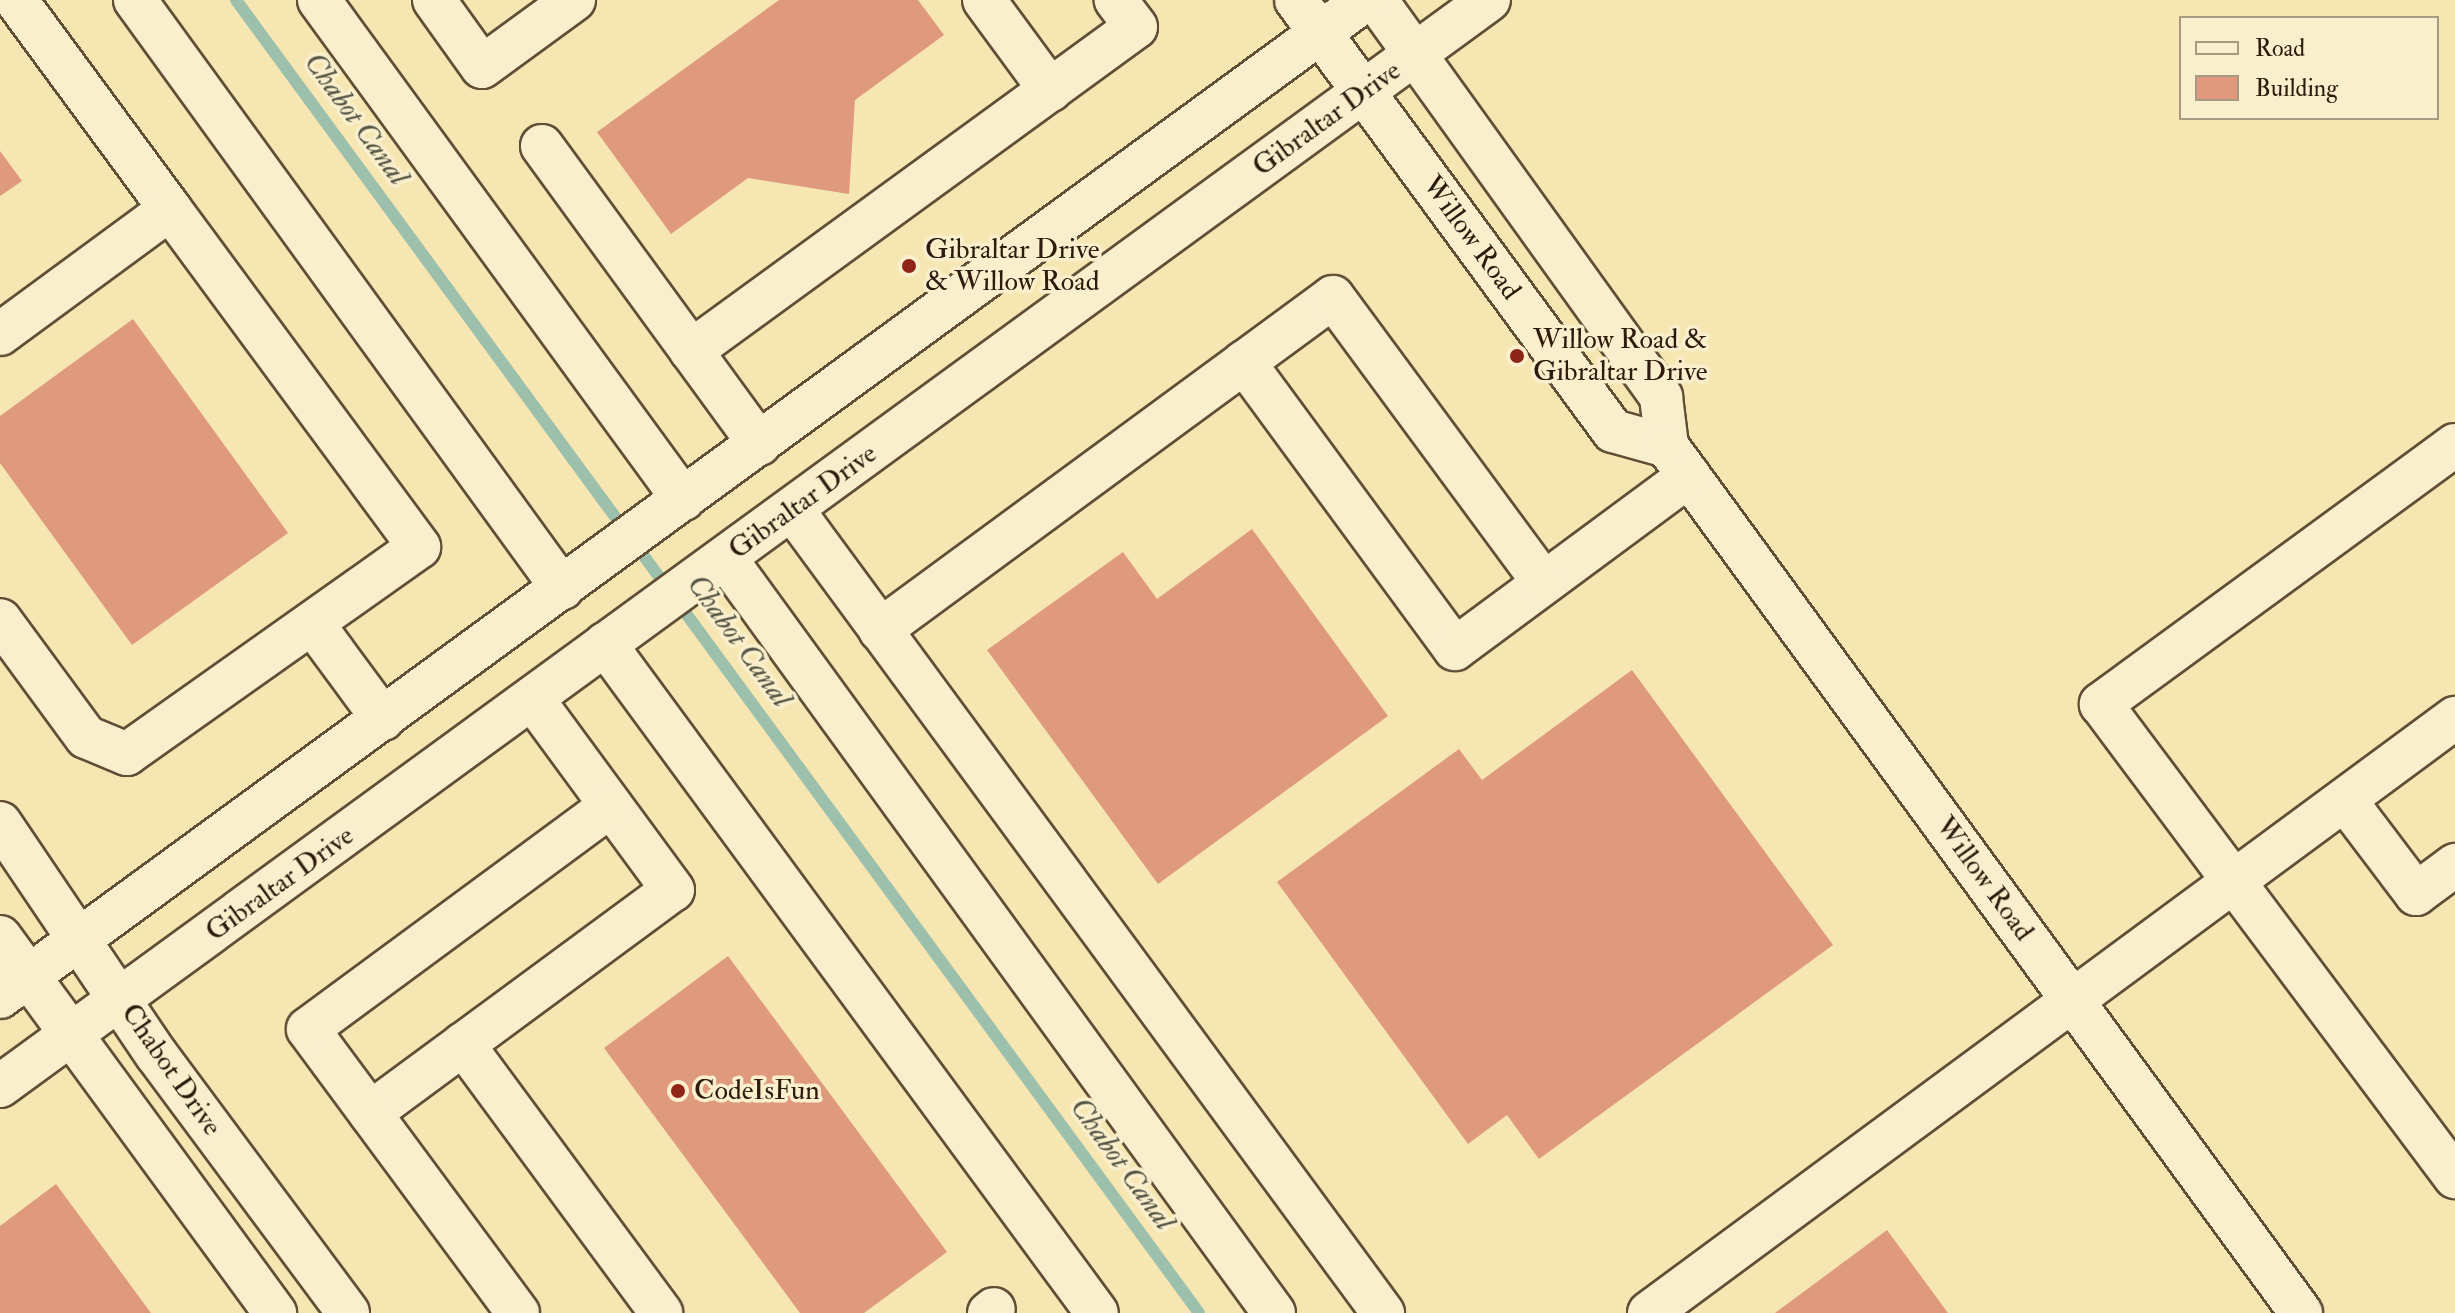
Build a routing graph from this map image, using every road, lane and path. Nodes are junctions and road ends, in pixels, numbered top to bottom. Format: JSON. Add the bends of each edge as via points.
{"nodes":[{"id":1,"x":16,"y":0,"type":"edge"},
{"id":2,"x":135,"y":0,"type":"edge"},
{"id":3,"x":319,"y":0,"type":"edge"},
{"id":4,"x":434,"y":0,"type":"edge"},
{"id":5,"x":574,"y":0,"type":"edge"},
{"id":6,"x":984,"y":0,"type":"edge"},
{"id":7,"x":1116,"y":0,"type":"edge"},
{"id":8,"x":1365,"y":0,"type":"edge"},
{"id":9,"x":1376,"y":0,"type":"edge"},
{"id":10,"x":1489,"y":0,"type":"edge"},
{"id":11,"x":1308,"y":16,"type":"edge"},
{"id":12,"x":1415,"y":55,"type":"junction"},
{"id":13,"x":1050,"y":90,"type":"junction"},
{"id":14,"x":1364,"y":93,"type":"junction"},
{"id":15,"x":542,"y":146,"type":"dead end"},
{"id":16,"x":170,"y":209,"type":"junction"},
{"id":17,"x":0,"y":334,"type":"edge"},
{"id":18,"x":691,"y":351,"type":"junction"},
{"id":19,"x":1244,"y":362,"type":"junction"},
{"id":20,"x":759,"y":444,"type":"junction"},
{"id":21,"x":2455,"y":445,"type":"edge"},
{"id":22,"x":1678,"y":461,"type":"junction"},
{"id":23,"x":683,"y":499,"type":"junction"},
{"id":24,"x":792,"y":509,"type":"junction"},
{"id":25,"x":726,"y":559,"type":"junction"},
{"id":26,"x":570,"y":582,"type":"junction"},
{"id":27,"x":1544,"y":583,"type":"junction"},
{"id":28,"x":0,"y":620,"type":"edge"},
{"id":29,"x":313,"y":624,"type":"junction"},
{"id":30,"x":880,"y":630,"type":"junction"},
{"id":31,"x":611,"y":639,"type":"junction"},
{"id":32,"x":532,"y":698,"type":"junction"},
{"id":33,"x":2455,"y":718,"type":"edge"},
{"id":34,"x":383,"y":719,"type":"junction"},
{"id":35,"x":2345,"y":800,"type":"junction"},
{"id":36,"x":611,"y":806,"type":"junction"},
{"id":37,"x":0,"y":823,"type":"edge"},
{"id":38,"x":2455,"y":865,"type":"edge"},
{"id":39,"x":2238,"y":879,"type":"junction"},
{"id":40,"x":0,"y":937,"type":"edge"},
{"id":41,"x":81,"y":939,"type":"junction"},
{"id":42,"x":15,"y":987,"type":"edge"},
{"id":43,"x":120,"y":1000,"type":"junction"},
{"id":44,"x":2073,"y":1001,"type":"junction"},
{"id":45,"x":72,"y":1035,"type":"junction"},
{"id":46,"x":463,"y":1044,"type":"junction"},
{"id":47,"x":0,"y":1086,"type":"edge"},
{"id":48,"x":370,"y":1113,"type":"junction"},
{"id":49,"x":2455,"y":1177,"type":"edge"},
{"id":50,"x":275,"y":1313,"type":"edge"},
{"id":51,"x":348,"y":1313,"type":"edge"},
{"id":52,"x":518,"y":1313,"type":"edge"},
{"id":53,"x":661,"y":1313,"type":"edge"},
{"id":54,"x":1097,"y":1313,"type":"edge"},
{"id":55,"x":1274,"y":1313,"type":"edge"},
{"id":56,"x":1383,"y":1313,"type":"edge"},
{"id":57,"x":1649,"y":1313,"type":"edge"},
{"id":58,"x":2301,"y":1313,"type":"edge"}],
"edges":[{"from":1,"to":16,"type":"street"},
{"from":2,"to":26,"type":"street"},
{"from":3,"to":23,"type":"street"},
{"from":4,"to":5,"type":"street","via":[[482,67]]},
{"from":6,"to":13,"type":"street"},
{"from":7,"to":13,"type":"street","via":[[1136,27]]},
{"from":8,"to":11,"type":"street"},
{"from":9,"to":12,"type":"street","name":"Willow Road"},
{"from":10,"to":12,"type":"street","name":"Gibraltar Drive"},
{"from":11,"to":14,"type":"street","name":"Willow Road"},
{"from":11,"to":20,"type":"street"},
{"from":12,"to":14,"type":"street","name":"Gibraltar Drive"},
{"from":12,"to":22,"type":"street","name":"Willow Road","via":[[1661,397]]},
{"from":13,"to":18,"type":"street"},
{"from":14,"to":22,"type":"street","name":"Willow Road","via":[[1613,431]]},
{"from":14,"to":24,"type":"street","name":"Gibraltar Drive"},
{"from":15,"to":18,"type":"street"},
{"from":16,"to":17,"type":"street"},
{"from":16,"to":29,"type":"street","via":[[419,547]]},
{"from":18,"to":20,"type":"street"},
{"from":19,"to":27,"type":"street","via":[[1333,297]]},
{"from":19,"to":27,"type":"street","via":[[1455,649]]},
{"from":19,"to":30,"type":"street"},
{"from":20,"to":23,"type":"street"},
{"from":21,"to":39,"type":"street","via":[[2101,704]]},
{"from":22,"to":27,"type":"street"},
{"from":22,"to":44,"type":"street","name":"Willow Road"},
{"from":23,"to":26,"type":"street"},
{"from":24,"to":25,"type":"street","name":"Gibraltar Drive"},
{"from":24,"to":30,"type":"street"},
{"from":25,"to":31,"type":"street","name":"Gibraltar Drive"},
{"from":25,"to":55,"type":"street"},
{"from":26,"to":34,"type":"street"},
{"from":28,"to":29,"type":"street","via":[[86,737],[127,754]]},
{"from":29,"to":34,"type":"street"},
{"from":30,"to":56,"type":"street"},
{"from":31,"to":32,"type":"street","name":"Gibraltar Drive"},
{"from":31,"to":54,"type":"street"},
{"from":32,"to":36,"type":"street"},
{"from":32,"to":43,"type":"street","name":"Gibraltar Drive"},
{"from":33,"to":35,"type":"street"},
{"from":34,"to":41,"type":"street"},
{"from":35,"to":38,"type":"street","via":[[2416,894]]},
{"from":35,"to":39,"type":"street"},
{"from":36,"to":46,"type":"street","via":[[673,890]]},
{"from":36,"to":48,"type":"street","via":[[308,1029]]},
{"from":37,"to":41,"type":"street","name":"Chabot Drive"},
{"from":39,"to":44,"type":"street"},
{"from":39,"to":49,"type":"street"},
{"from":40,"to":42,"type":"street","name":"Chabot Drive"},
{"from":41,"to":42,"type":"street"},
{"from":41,"to":43,"type":"street","name":"Chabot Drive"},
{"from":42,"to":45,"type":"street","name":"Chabot Drive"},
{"from":43,"to":45,"type":"street","name":"Gibraltar Drive"},
{"from":43,"to":51,"type":"street","name":"Chabot Drive"},
{"from":44,"to":57,"type":"street"},
{"from":44,"to":58,"type":"street","name":"Willow Road"},
{"from":45,"to":47,"type":"street","name":"Gibraltar Drive"},
{"from":45,"to":50,"type":"street","name":"Chabot Drive"},
{"from":46,"to":48,"type":"street"},
{"from":46,"to":53,"type":"street"},
{"from":48,"to":52,"type":"street"}]}
